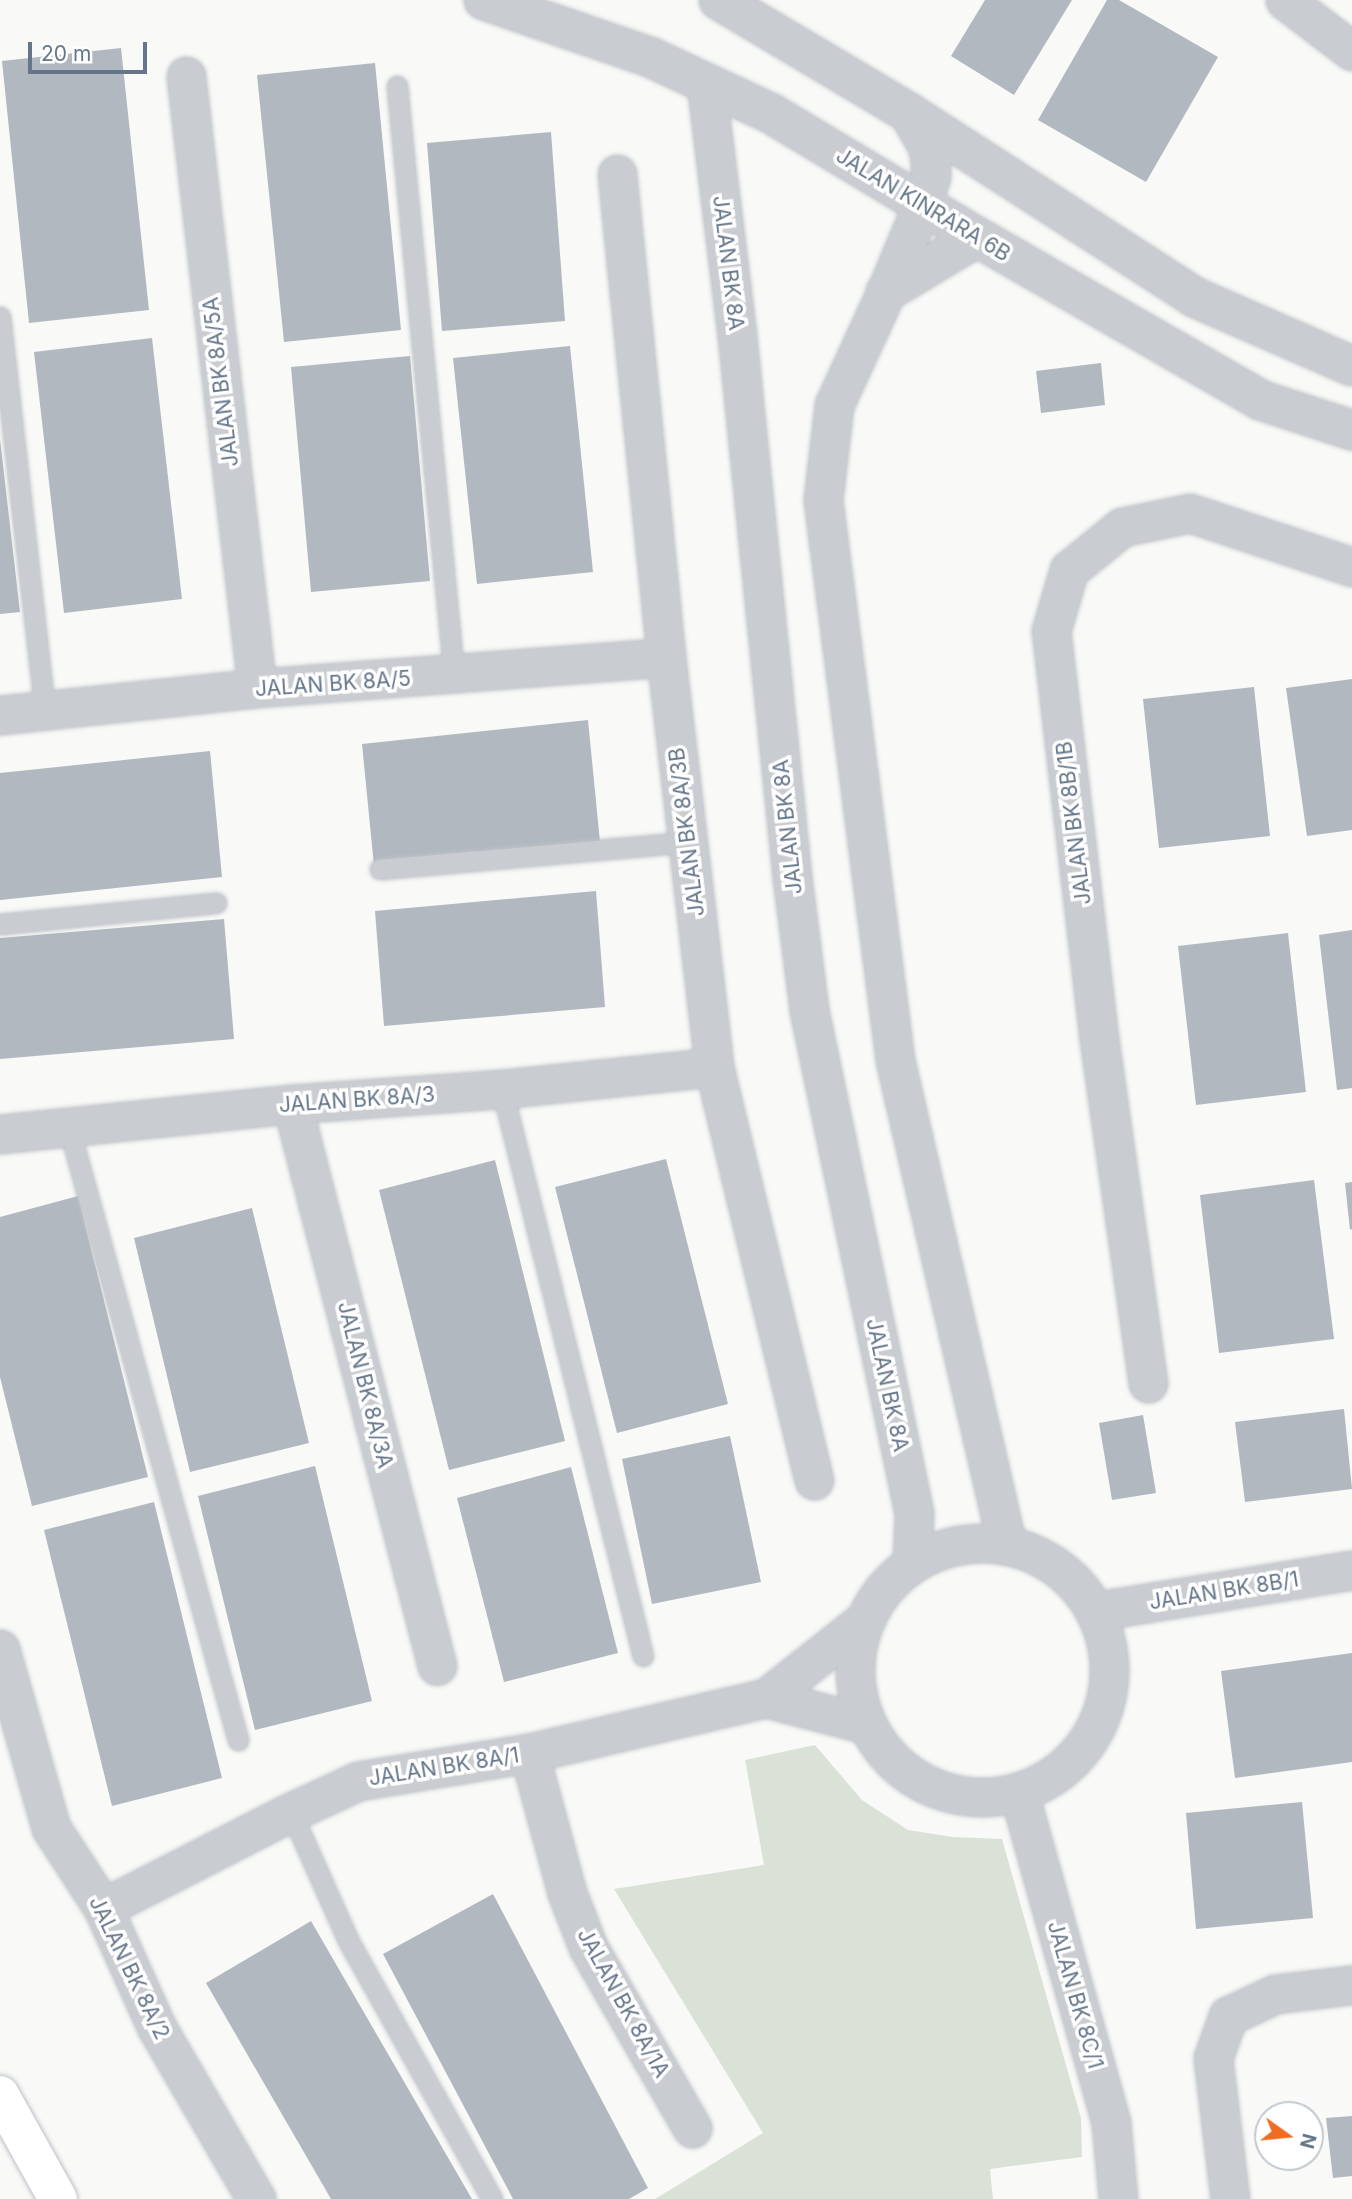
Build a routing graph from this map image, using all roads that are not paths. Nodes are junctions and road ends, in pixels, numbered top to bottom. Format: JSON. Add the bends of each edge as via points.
{"nodes":[{"id":1,"x":488,"y":0,"type":"edge"},
{"id":2,"x":719,"y":0,"type":"edge"},
{"id":3,"x":1285,"y":0,"type":"edge"},
{"id":4,"x":1352,"y":51,"type":"edge"},
{"id":5,"x":186,"y":76,"type":"dead end"},
{"id":6,"x":706,"y":83,"type":"junction"},
{"id":7,"x":397,"y":86,"type":"dead end"},
{"id":8,"x":909,"y":113,"type":"junction"},
{"id":9,"x":617,"y":174,"type":"dead end"},
{"id":10,"x":922,"y":205,"type":"junction"},
{"id":11,"x":977,"y":237,"type":"junction"},
{"id":12,"x":886,"y":292,"type":"junction"},
{"id":13,"x":0,"y":317,"type":"edge"},
{"id":14,"x":1352,"y":366,"type":"edge"},
{"id":15,"x":1352,"y":430,"type":"edge"},
{"id":16,"x":1352,"y":567,"type":"edge"},
{"id":17,"x":666,"y":657,"type":"junction"},
{"id":18,"x":454,"y":676,"type":"junction"},
{"id":19,"x":257,"y":688,"type":"junction"},
{"id":20,"x":45,"y":709,"type":"junction"},
{"id":21,"x":0,"y":715,"type":"edge"},
{"id":22,"x":689,"y":842,"type":"junction"},
{"id":23,"x":380,"y":869,"type":"dead end"},
{"id":24,"x":216,"y":903,"type":"dead end"},
{"id":25,"x":0,"y":924,"type":"edge"},
{"id":26,"x":714,"y":1067,"type":"junction"},
{"id":27,"x":502,"y":1089,"type":"junction"},
{"id":28,"x":292,"y":1104,"type":"junction"},
{"id":29,"x":69,"y":1128,"type":"junction"},
{"id":30,"x":0,"y":1135,"type":"edge"},
{"id":31,"x":1148,"y":1383,"type":"dead end"},
{"id":32,"x":814,"y":1480,"type":"dead end"},
{"id":33,"x":1007,"y":1545,"type":"junction"},
{"id":34,"x":912,"y":1563,"type":"junction"},
{"id":35,"x":1352,"y":1570,"type":"edge"},
{"id":36,"x":1096,"y":1611,"type":"junction"},
{"id":37,"x":866,"y":1619,"type":"junction"},
{"id":38,"x":0,"y":1649,"type":"edge"},
{"id":39,"x":643,"y":1656,"type":"dead end"},
{"id":40,"x":437,"y":1666,"type":"dead end"},
{"id":41,"x":766,"y":1698,"type":"junction"},
{"id":42,"x":866,"y":1724,"type":"junction"},
{"id":43,"x":238,"y":1740,"type":"dead end"},
{"id":44,"x":530,"y":1753,"type":"junction"},
{"id":45,"x":1019,"y":1793,"type":"junction"},
{"id":46,"x":290,"y":1812,"type":"junction"},
{"id":47,"x":103,"y":1908,"type":"junction"},
{"id":48,"x":1352,"y":1985,"type":"edge"},
{"id":49,"x":0,"y":2095,"type":"edge"},
{"id":50,"x":692,"y":2128,"type":"dead end"},
{"id":51,"x":58,"y":2199,"type":"edge"},
{"id":52,"x":256,"y":2199,"type":"edge"},
{"id":53,"x":492,"y":2199,"type":"edge"},
{"id":54,"x":1118,"y":2199,"type":"edge"},
{"id":55,"x":1230,"y":2199,"type":"edge"}],
"edges":[{"from":1,"to":6,"type":"street","name":"JALAN KINRARA 6B","via":[[652,58]]},
{"from":2,"to":8,"type":"street"},
{"from":3,"to":4,"type":"street"},
{"from":5,"to":19,"type":"street","name":"JALAN BK 8A/5A"},
{"from":6,"to":10,"type":"street","name":"JALAN KINRARA 6B","via":[[772,114]]},
{"from":6,"to":34,"type":"street","name":"JALAN BK 8A","via":[[739,348],[809,1010],[914,1513]]},
{"from":7,"to":18,"type":"lane"},
{"from":8,"to":10,"type":"street","via":[[931,160]]},
{"from":8,"to":14,"type":"street","via":[[1194,297]]},
{"from":9,"to":17,"type":"street","name":"JALAN BK 8A/3B"},
{"from":10,"to":11,"type":"street","name":"JALAN KINRARA 6B"},
{"from":10,"to":12,"type":"street"},
{"from":11,"to":12,"type":"street"},
{"from":11,"to":15,"type":"street","name":"JALAN KINRARA 6B","via":[[1260,400]]},
{"from":12,"to":33,"type":"street","via":[[834,405],[823,500],[895,1060]]},
{"from":13,"to":20,"type":"lane"},
{"from":16,"to":31,"type":"street","name":"JALAN BK 8B/1B","via":[[1190,513],[1122,527],[1069,570],[1051,631],[1099,1039]]},
{"from":17,"to":18,"type":"street","name":"JALAN BK 8A/5"},
{"from":17,"to":22,"type":"street","name":"JALAN BK 8A/3B"},
{"from":18,"to":19,"type":"street","name":"JALAN BK 8A/5"},
{"from":19,"to":20,"type":"street","name":"JALAN BK 8A/5"},
{"from":20,"to":21,"type":"street","name":"JALAN BK 8A/5"},
{"from":22,"to":23,"type":"lane"},
{"from":22,"to":26,"type":"street","name":"JALAN BK 8A/3B"},
{"from":24,"to":25,"type":"lane"},
{"from":26,"to":27,"type":"street","name":"JALAN BK 8A/3"},
{"from":26,"to":32,"type":"street","name":"JALAN BK 8A/3B"},
{"from":27,"to":28,"type":"street","name":"JALAN BK 8A/3"},
{"from":27,"to":39,"type":"lane"},
{"from":28,"to":29,"type":"street","name":"JALAN BK 8A/3"},
{"from":28,"to":40,"type":"street","name":"JALAN BK 8A/3A"},
{"from":29,"to":30,"type":"street","name":"JALAN BK 8A/3"},
{"from":29,"to":43,"type":"lane"},
{"from":33,"to":34,"type":"street","via":[[963,1545]]},
{"from":33,"to":36,"type":"street","via":[[1059,1567]]},
{"from":34,"to":37,"type":"street","via":[[885,1588]]},
{"from":35,"to":36,"type":"street","name":"JALAN BK 8B/1"},
{"from":36,"to":45,"type":"street","via":[[1110,1666],[1100,1720],[1067,1766]]},
{"from":37,"to":41,"type":"street","name":"JALAN BK 8A/1"},
{"from":37,"to":42,"type":"street","via":[[856,1654],[856,1690]]},
{"from":38,"to":47,"type":"street","name":"JALAN BK 8A/2","via":[[51,1828]]},
{"from":41,"to":42,"type":"street","name":"JALAN BK 8A/1"},
{"from":41,"to":44,"type":"street","name":"JALAN BK 8A/1"},
{"from":42,"to":45,"type":"street","via":[[886,1755],[914,1779],[947,1794],[983,1799]]},
{"from":44,"to":46,"type":"street","name":"JALAN BK 8A/1","via":[[358,1781]]},
{"from":44,"to":50,"type":"street","name":"JALAN BK 8A/1A","via":[[566,1893],[588,1947]]},
{"from":45,"to":54,"type":"street","name":"JALAN BK 8C/1","via":[[1111,2123]]},
{"from":46,"to":47,"type":"street","name":"JALAN BK 8A/1"},
{"from":46,"to":53,"type":"lane","via":[[349,1942]]},
{"from":47,"to":52,"type":"street","name":"JALAN BK 8A/2","via":[[157,2028]]},
{"from":48,"to":55,"type":"street","via":[[1275,1994],[1228,2016],[1213,2058]]},
{"from":49,"to":51,"type":"main road"}]}
